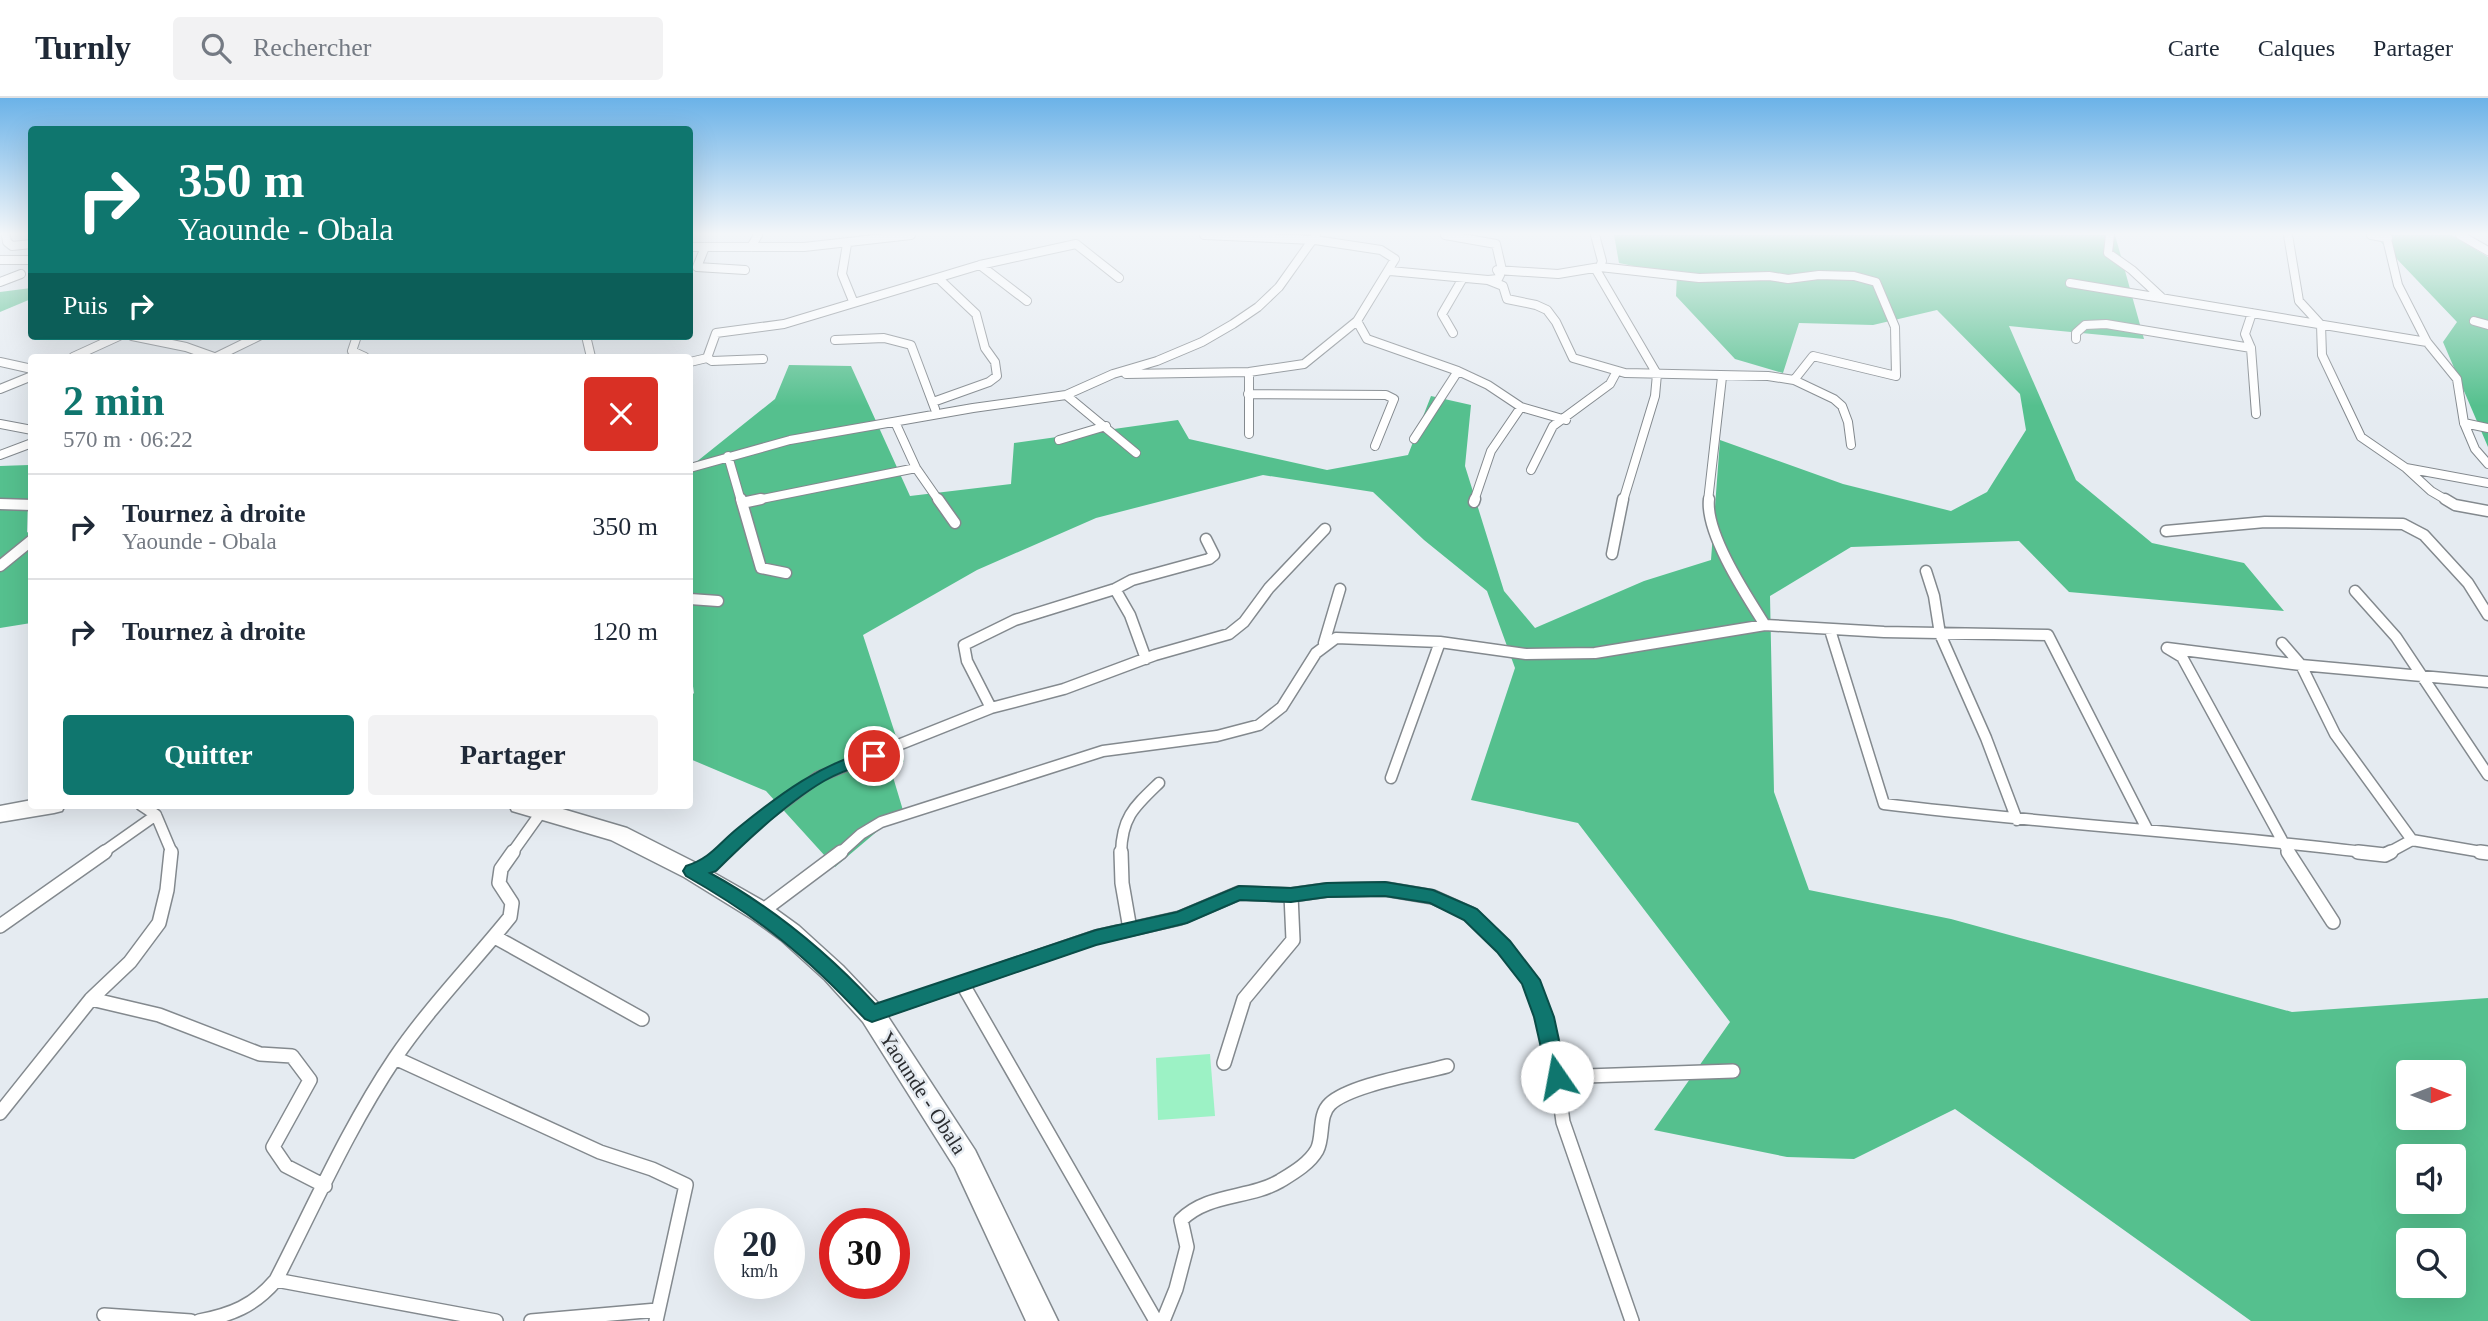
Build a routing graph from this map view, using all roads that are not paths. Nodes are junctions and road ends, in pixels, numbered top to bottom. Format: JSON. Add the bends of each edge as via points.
{"nodes":[{"id":1,"x":849,"y":292,"type":"edge"},
{"id":2,"x":886,"y":292,"type":"edge"},
{"id":3,"x":953,"y":292,"type":"edge"},
{"id":4,"x":1015,"y":292,"type":"edge"},
{"id":5,"x":1273,"y":292,"type":"edge"},
{"id":6,"x":1376,"y":292,"type":"edge"},
{"id":7,"x":1455,"y":292,"type":"edge"},
{"id":8,"x":1505,"y":292,"type":"edge"},
{"id":9,"x":1611,"y":292,"type":"edge"},
{"id":10,"x":1881,"y":292,"type":"edge"},
{"id":11,"x":2131,"y":292,"type":"edge"},
{"id":12,"x":2156,"y":292,"type":"edge"},
{"id":13,"x":2298,"y":292,"type":"edge"},
{"id":14,"x":2402,"y":292,"type":"edge"},
{"id":15,"x":2161,"y":297,"type":"junction"},
{"id":16,"x":853,"y":301,"type":"junction"},
{"id":17,"x":1027,"y":301,"type":"dead end"},
{"id":18,"x":2252,"y":313,"type":"junction"},
{"id":19,"x":1357,"y":321,"type":"junction"},
{"id":20,"x":2474,"y":321,"type":"dead end"},
{"id":21,"x":2321,"y":325,"type":"junction"},
{"id":22,"x":2488,"y":325,"type":"edge"},
{"id":23,"x":1453,"y":333,"type":"dead end"},
{"id":24,"x":2076,"y":339,"type":"dead end"},
{"id":25,"x":110,"y":340,"type":"edge"},
{"id":26,"x":152,"y":340,"type":"edge"},
{"id":27,"x":251,"y":340,"type":"edge"},
{"id":28,"x":356,"y":340,"type":"edge"},
{"id":29,"x":835,"y":340,"type":"dead end"},
{"id":30,"x":2427,"y":342,"type":"junction"},
{"id":31,"x":2250,"y":348,"type":"junction"},
{"id":32,"x":80,"y":354,"type":"edge"},
{"id":33,"x":206,"y":354,"type":"edge"},
{"id":34,"x":221,"y":354,"type":"edge"},
{"id":35,"x":358,"y":354,"type":"edge"},
{"id":36,"x":707,"y":358,"type":"junction"},
{"id":37,"x":763,"y":359,"type":"dead end"},
{"id":38,"x":693,"y":361,"type":"edge"},
{"id":39,"x":0,"y":362,"type":"edge"},
{"id":40,"x":28,"y":368,"type":"edge"},
{"id":41,"x":1458,"y":371,"type":"junction"},
{"id":42,"x":1617,"y":371,"type":"junction"},
{"id":43,"x":1249,"y":372,"type":"junction"},
{"id":44,"x":1113,"y":374,"type":"junction"},
{"id":45,"x":1657,"y":374,"type":"junction"},
{"id":46,"x":1722,"y":376,"type":"junction"},
{"id":47,"x":28,"y":378,"type":"edge"},
{"id":48,"x":1794,"y":380,"type":"junction"},
{"id":49,"x":0,"y":389,"type":"edge"},
{"id":50,"x":1248,"y":394,"type":"junction"},
{"id":51,"x":1066,"y":395,"type":"junction"},
{"id":52,"x":933,"y":402,"type":"junction"},
{"id":53,"x":1521,"y":407,"type":"junction"},
{"id":54,"x":2256,"y":414,"type":"dead end"},
{"id":55,"x":937,"y":415,"type":"junction"},
{"id":56,"x":1566,"y":419,"type":"junction"},
{"id":57,"x":895,"y":422,"type":"junction"},
{"id":58,"x":2464,"y":423,"type":"junction"},
{"id":59,"x":0,"y":424,"type":"edge"},
{"id":60,"x":1106,"y":426,"type":"junction"},
{"id":61,"x":2488,"y":428,"type":"edge"},
{"id":62,"x":28,"y":429,"type":"edge"},
{"id":63,"x":1249,"y":434,"type":"dead end"},
{"id":64,"x":1414,"y":439,"type":"dead end"},
{"id":65,"x":1059,"y":440,"type":"dead end"},
{"id":66,"x":28,"y":444,"type":"edge"},
{"id":67,"x":1851,"y":445,"type":"dead end"},
{"id":68,"x":1375,"y":446,"type":"dead end"},
{"id":69,"x":1136,"y":453,"type":"dead end"},
{"id":70,"x":0,"y":455,"type":"edge"},
{"id":71,"x":728,"y":456,"type":"junction"},
{"id":72,"x":2488,"y":464,"type":"edge"},
{"id":73,"x":693,"y":467,"type":"edge"},
{"id":74,"x":916,"y":468,"type":"junction"},
{"id":75,"x":2406,"y":468,"type":"junction"},
{"id":76,"x":1531,"y":470,"type":"dead end"},
{"id":77,"x":2488,"y":483,"type":"edge"},
{"id":78,"x":28,"y":500,"type":"edge"},
{"id":79,"x":1474,"y":502,"type":"dead end"},
{"id":80,"x":742,"y":503,"type":"junction"},
{"id":81,"x":0,"y":504,"type":"edge"},
{"id":82,"x":21,"y":504,"type":"junction"},
{"id":83,"x":28,"y":505,"type":"edge"},
{"id":84,"x":2488,"y":511,"type":"edge"},
{"id":85,"x":955,"y":523,"type":"dead end"},
{"id":86,"x":1325,"y":528,"type":"dead end"},
{"id":87,"x":2166,"y":531,"type":"dead end"},
{"id":88,"x":1206,"y":540,"type":"dead end"},
{"id":89,"x":28,"y":543,"type":"edge"},
{"id":90,"x":1612,"y":554,"type":"dead end"},
{"id":91,"x":0,"y":566,"type":"edge"},
{"id":92,"x":1926,"y":572,"type":"dead end"},
{"id":93,"x":786,"y":573,"type":"dead end"},
{"id":94,"x":1115,"y":589,"type":"junction"},
{"id":95,"x":1340,"y":589,"type":"dead end"},
{"id":96,"x":2355,"y":591,"type":"dead end"},
{"id":97,"x":693,"y":599,"type":"edge"},
{"id":98,"x":718,"y":601,"type":"dead end"},
{"id":99,"x":2488,"y":615,"type":"edge"},
{"id":100,"x":1765,"y":625,"type":"junction"},
{"id":101,"x":1830,"y":630,"type":"junction"},
{"id":102,"x":1940,"y":634,"type":"junction"},
{"id":103,"x":1440,"y":642,"type":"junction"},
{"id":104,"x":1324,"y":643,"type":"junction"},
{"id":105,"x":2282,"y":643,"type":"dead end"},
{"id":106,"x":1146,"y":659,"type":"junction"},
{"id":107,"x":2301,"y":665,"type":"junction"},
{"id":108,"x":2422,"y":676,"type":"junction"},
{"id":109,"x":2488,"y":682,"type":"edge"},
{"id":110,"x":991,"y":709,"type":"junction"},
{"id":111,"x":2488,"y":775,"type":"edge"},
{"id":112,"x":1391,"y":778,"type":"dead end"},
{"id":113,"x":1159,"y":783,"type":"dead end"},
{"id":114,"x":30,"y":809,"type":"edge"},
{"id":115,"x":147,"y":809,"type":"edge"},
{"id":116,"x":531,"y":809,"type":"edge"},
{"id":117,"x":534,"y":809,"type":"edge"},
{"id":118,"x":0,"y":814,"type":"edge"},
{"id":119,"x":156,"y":815,"type":"junction"},
{"id":120,"x":2017,"y":820,"type":"junction"},
{"id":121,"x":2147,"y":829,"type":"junction"},
{"id":122,"x":2412,"y":840,"type":"junction"},
{"id":123,"x":2282,"y":842,"type":"junction"},
{"id":124,"x":2488,"y":853,"type":"edge"},
{"id":125,"x":692,"y":871,"type":"junction"},
{"id":126,"x":1291,"y":895,"type":"junction"},
{"id":127,"x":761,"y":912,"type":"junction"},
{"id":128,"x":2333,"y":922,"type":"dead end"},
{"id":129,"x":0,"y":926,"type":"edge"},
{"id":130,"x":1130,"y":929,"type":"junction"},
{"id":131,"x":495,"y":937,"type":"junction"},
{"id":132,"x":961,"y":983,"type":"junction"},
{"id":133,"x":91,"y":999,"type":"junction"},
{"id":134,"x":872,"y":1014,"type":"junction"},
{"id":135,"x":642,"y":1019,"type":"dead end"},
{"id":136,"x":395,"y":1058,"type":"junction"},
{"id":137,"x":1224,"y":1063,"type":"dead end"},
{"id":138,"x":1447,"y":1066,"type":"dead end"},
{"id":139,"x":1732,"y":1071,"type":"dead end"},
{"id":140,"x":1557,"y":1077,"type":"junction"},
{"id":141,"x":0,"y":1113,"type":"edge"},
{"id":142,"x":325,"y":1186,"type":"junction"},
{"id":143,"x":276,"y":1280,"type":"junction"},
{"id":144,"x":104,"y":1315,"type":"dead end"},
{"id":145,"x":656,"y":1316,"type":"edge"},
{"id":146,"x":191,"y":1321,"type":"edge"},
{"id":147,"x":199,"y":1321,"type":"edge"},
{"id":148,"x":496,"y":1321,"type":"edge"},
{"id":149,"x":531,"y":1321,"type":"edge"},
{"id":150,"x":1042,"y":1321,"type":"edge"},
{"id":151,"x":1156,"y":1321,"type":"edge"},
{"id":152,"x":1163,"y":1321,"type":"edge"},
{"id":153,"x":1632,"y":1321,"type":"edge"}],
"edges":[{"from":1,"to":16,"type":"street"},
{"from":2,"to":16,"type":"street"},
{"from":3,"to":52,"type":"street","via":[[976,314],[997,376]]},
{"from":4,"to":17,"type":"street"},
{"from":5,"to":44,"type":"street","via":[[1241,319],[1202,342]]},
{"from":6,"to":19,"type":"street"},
{"from":7,"to":23,"type":"street","via":[[1442,314]]},
{"from":8,"to":42,"type":"street","via":[[1513,302],[1544,309],[1557,323],[1573,358]]},
{"from":9,"to":45,"type":"street"},
{"from":10,"to":48,"type":"street","via":[[1898,337],[1896,376],[1813,356]]},
{"from":11,"to":15,"type":"street"},
{"from":12,"to":15,"type":"street"},
{"from":13,"to":21,"type":"street"},
{"from":14,"to":30,"type":"street"},
{"from":15,"to":18,"type":"street"},
{"from":16,"to":36,"type":"street","via":[[777,325],[716,333]]},
{"from":18,"to":21,"type":"street"},
{"from":18,"to":31,"type":"street","via":[[2245,334]]},
{"from":19,"to":41,"type":"street","via":[[1367,339]]},
{"from":19,"to":43,"type":"street","via":[[1304,364]]},
{"from":20,"to":22,"type":"street"},
{"from":21,"to":30,"type":"street"},
{"from":21,"to":75,"type":"street","via":[[2322,355],[2361,437]]},
{"from":24,"to":31,"type":"street","via":[[2085,325],[2106,324]]},
{"from":25,"to":32,"type":"street"},
{"from":26,"to":33,"type":"street"},
{"from":27,"to":34,"type":"street"},
{"from":28,"to":35,"type":"street","via":[[352,351]]},
{"from":29,"to":52,"type":"street","via":[[871,338],[911,345]]},
{"from":30,"to":58,"type":"street","via":[[2457,379]]},
{"from":31,"to":54,"type":"street"},
{"from":36,"to":37,"type":"street"},
{"from":36,"to":38,"type":"street"},
{"from":39,"to":40,"type":"street"},
{"from":41,"to":53,"type":"street"},
{"from":41,"to":64,"type":"street"},
{"from":42,"to":45,"type":"street"},
{"from":42,"to":56,"type":"street","via":[[1610,384]]},
{"from":43,"to":44,"type":"street"},
{"from":43,"to":50,"type":"street"},
{"from":44,"to":51,"type":"street"},
{"from":45,"to":46,"type":"street"},
{"from":45,"to":90,"type":"street","via":[[1655,397],[1626,486]]},
{"from":46,"to":48,"type":"street"},
{"from":46,"to":100,"type":"street","via":[[1707,514],[1736,578]]},
{"from":47,"to":49,"type":"street"},
{"from":48,"to":67,"type":"street","via":[[1842,406]]},
{"from":50,"to":63,"type":"street"},
{"from":50,"to":68,"type":"street","via":[[1386,395],[1394,400]]},
{"from":51,"to":55,"type":"street"},
{"from":51,"to":60,"type":"street"},
{"from":52,"to":55,"type":"street"},
{"from":53,"to":56,"type":"street"},
{"from":53,"to":79,"type":"street","via":[[1491,452]]},
{"from":55,"to":57,"type":"street"},
{"from":56,"to":76,"type":"street","via":[[1553,426]]},
{"from":57,"to":71,"type":"street"},
{"from":57,"to":74,"type":"street"},
{"from":58,"to":61,"type":"street"},
{"from":58,"to":72,"type":"street","via":[[2474,449]]},
{"from":59,"to":62,"type":"street"},
{"from":60,"to":65,"type":"street"},
{"from":60,"to":69,"type":"street"},
{"from":66,"to":70,"type":"street"},
{"from":71,"to":73,"type":"street"},
{"from":71,"to":80,"type":"street"},
{"from":74,"to":80,"type":"street"},
{"from":74,"to":85,"type":"street"},
{"from":75,"to":77,"type":"street"},
{"from":75,"to":84,"type":"street","via":[[2455,505]]},
{"from":78,"to":82,"type":"street"},
{"from":80,"to":93,"type":"street","via":[[761,568]]},
{"from":81,"to":82,"type":"street"},
{"from":82,"to":83,"type":"street"},
{"from":86,"to":106,"type":"street","via":[[1229,634]]},
{"from":87,"to":99,"type":"street","via":[[2265,522],[2403,524],[2424,535],[2468,583]]},
{"from":88,"to":94,"type":"street","via":[[1214,555],[1209,559]]},
{"from":89,"to":91,"type":"street"},
{"from":92,"to":102,"type":"street"},
{"from":94,"to":106,"type":"street"},
{"from":94,"to":110,"type":"street","via":[[1001,626],[964,645],[964,657]]},
{"from":95,"to":104,"type":"street"},
{"from":96,"to":108,"type":"street","via":[[2396,637]]},
{"from":97,"to":98,"type":"street"},
{"from":100,"to":101,"type":"street"},
{"from":100,"to":103,"type":"street","via":[[1595,653],[1526,654]]},
{"from":101,"to":102,"type":"street"},
{"from":101,"to":120,"type":"street","via":[[1884,804]]},
{"from":102,"to":120,"type":"street"},
{"from":102,"to":121,"type":"street","via":[[2048,635]]},
{"from":103,"to":104,"type":"street","via":[[1336,638]]},
{"from":103,"to":112,"type":"street"},
{"from":104,"to":127,"type":"street","via":[[1273,717],[1221,735],[1125,745],[881,822]]},
{"from":105,"to":107,"type":"street"},
{"from":106,"to":110,"type":"street"},
{"from":107,"to":108,"type":"street"},
{"from":107,"to":122,"type":"street","via":[[2335,734]]},
{"from":107,"to":123,"type":"street","via":[[2168,648],[2182,657]]},
{"from":108,"to":109,"type":"street"},
{"from":108,"to":111,"type":"street"},
{"from":110,"to":125,"type":"street","via":[[818,777],[742,834],[709,866]]},
{"from":113,"to":130,"type":"street","via":[[1133,807],[1122,845],[1122,896]]},
{"from":114,"to":118,"type":"highway"},
{"from":115,"to":119,"type":"street"},
{"from":116,"to":131,"type":"street","via":[[501,869],[499,883],[512,902],[510,917]]},
{"from":117,"to":125,"type":"highway","name":"Yaounde - Obala","via":[[619,834]]},
{"from":119,"to":129,"type":"street"},
{"from":119,"to":133,"type":"street","via":[[172,854],[159,923],[130,962]]},
{"from":120,"to":121,"type":"street"},
{"from":121,"to":123,"type":"street"},
{"from":122,"to":123,"type":"street","via":[[2385,855]]},
{"from":122,"to":124,"type":"street"},
{"from":123,"to":128,"type":"street"},
{"from":125,"to":127,"type":"highway","name":"Yaounde - Obala"},
{"from":126,"to":130,"type":"street","via":[[1239,893],[1180,918]]},
{"from":126,"to":137,"type":"street","via":[[1293,940],[1244,999]]},
{"from":126,"to":140,"type":"street","via":[[1385,889],[1433,897],[1471,915],[1504,946],[1530,980],[1544,1017]]},
{"from":127,"to":134,"type":"highway","name":"Yaounde - Obala","via":[[834,973]]},
{"from":130,"to":132,"type":"street"},
{"from":131,"to":135,"type":"street"},
{"from":131,"to":136,"type":"street"},
{"from":132,"to":134,"type":"street"},
{"from":132,"to":151,"type":"street"},
{"from":133,"to":141,"type":"street"},
{"from":133,"to":142,"type":"street","via":[[159,1015],[260,1054],[292,1056],[310,1080],[273,1147],[286,1166]]},
{"from":134,"to":150,"type":"highway","name":"Yaounde - Obala","via":[[965,1158]]},
{"from":136,"to":142,"type":"street"},
{"from":136,"to":145,"type":"street","via":[[600,1152],[686,1185]]},
{"from":138,"to":152,"type":"street","via":[[1352,1091],[1328,1105],[1318,1149],[1305,1165],[1276,1183],[1185,1214],[1181,1220],[1186,1247]]},
{"from":139,"to":140,"type":"street"},
{"from":140,"to":153,"type":"street","via":[[1563,1122]]},
{"from":142,"to":143,"type":"street"},
{"from":143,"to":147,"type":"street","via":[[263,1297],[240,1313]]},
{"from":143,"to":148,"type":"street"},
{"from":144,"to":146,"type":"street"},
{"from":145,"to":149,"type":"street"}]}
